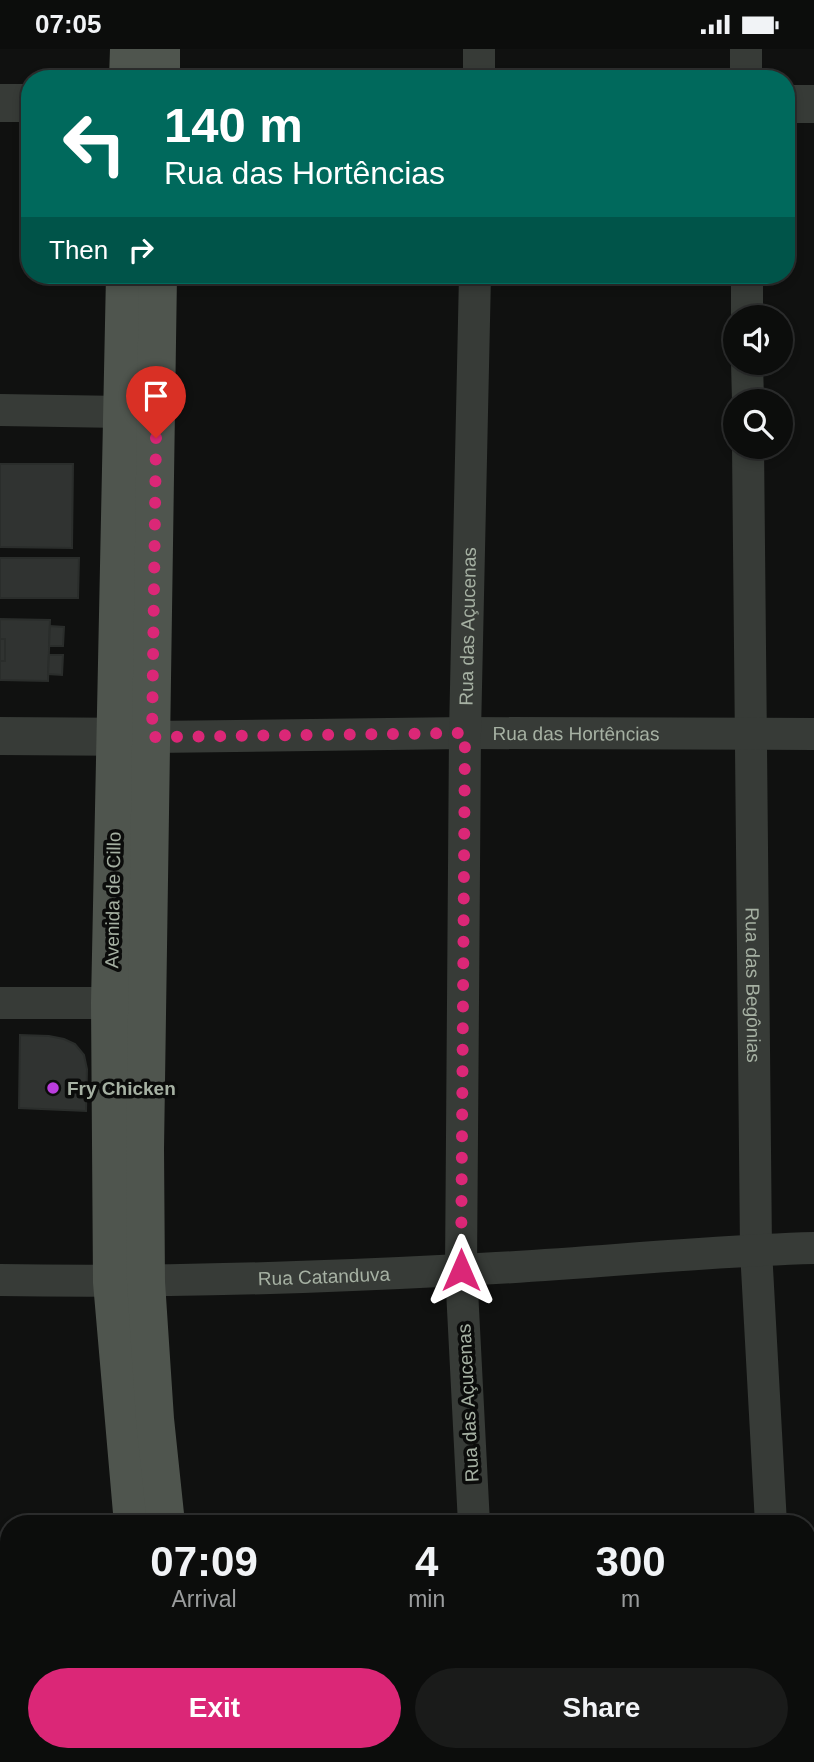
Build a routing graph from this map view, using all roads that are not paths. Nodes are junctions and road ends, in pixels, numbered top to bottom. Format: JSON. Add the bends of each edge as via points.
{"nodes":[{"id":1,"x":128,"y":49,"type":"edge"},
{"id":2,"x":161,"y":49,"type":"edge"},
{"id":3,"x":479,"y":49,"type":"edge"},
{"id":4,"x":746,"y":49,"type":"edge"},
{"id":5,"x":128,"y":70,"type":"edge"},
{"id":6,"x":161,"y":70,"type":"edge"},
{"id":7,"x":479,"y":70,"type":"edge"},
{"id":8,"x":746,"y":70,"type":"edge"},
{"id":9,"x":0,"y":103,"type":"edge"},
{"id":10,"x":21,"y":103,"type":"edge"},
{"id":11,"x":795,"y":104,"type":"edge"},
{"id":12,"x":814,"y":104,"type":"edge"},
{"id":13,"x":125,"y":284,"type":"edge"},
{"id":14,"x":158,"y":284,"type":"edge"},
{"id":15,"x":475,"y":284,"type":"edge"},
{"id":16,"x":747,"y":284,"type":"edge"},
{"id":17,"x":747,"y":305,"type":"edge"},
{"id":18,"x":0,"y":410,"type":"edge"},
{"id":19,"x":123,"y":412,"type":"junction"},
{"id":20,"x":748,"y":459,"type":"edge"},
{"id":21,"x":465,"y":733,"type":"junction"},
{"id":22,"x":750,"y":734,"type":"junction"},
{"id":23,"x":814,"y":734,"type":"edge"},
{"id":24,"x":0,"y":736,"type":"edge"},
{"id":25,"x":134,"y":737,"type":"junction"},
{"id":26,"x":0,"y":1003,"type":"edge"},
{"id":27,"x":110,"y":1003,"type":"junction"},
{"id":28,"x":814,"y":1248,"type":"edge"},
{"id":29,"x":756,"y":1249,"type":"junction"},
{"id":30,"x":461,"y":1270,"type":"junction"},
{"id":31,"x":0,"y":1280,"type":"edge"},
{"id":32,"x":129,"y":1282,"type":"junction"},
{"id":33,"x":133,"y":1515,"type":"edge"},
{"id":34,"x":165,"y":1515,"type":"edge"},
{"id":35,"x":474,"y":1515,"type":"edge"},
{"id":36,"x":771,"y":1515,"type":"edge"}],
"edges":[{"from":1,"to":5,"type":"main road"},
{"from":2,"to":6,"type":"main road"},
{"from":3,"to":7,"type":"street"},
{"from":4,"to":8,"type":"street"},
{"from":9,"to":10,"type":"street"},
{"from":11,"to":12,"type":"street"},
{"from":13,"to":19,"type":"main road","name":"Avenida de Cillo"},
{"from":14,"to":25,"type":"main road","name":"Avenida de Cillo"},
{"from":15,"to":21,"type":"street","name":"Rua das Açucenas"},
{"from":16,"to":17,"type":"street"},
{"from":18,"to":19,"type":"street"},
{"from":19,"to":25,"type":"main road","name":"Avenida de Cillo"},
{"from":20,"to":22,"type":"street","name":"Rua das Begônias"},
{"from":21,"to":22,"type":"street","name":"Rua das Hortências"},
{"from":21,"to":25,"type":"street","name":"Rua das Hortências"},
{"from":21,"to":30,"type":"street","name":"Rua das Açucenas"},
{"from":22,"to":23,"type":"street","name":"Rua das Hortências"},
{"from":22,"to":29,"type":"street","name":"Rua das Begônias"},
{"from":24,"to":25,"type":"street","name":"Rua das Hortências"},
{"from":25,"to":27,"type":"main road","name":"Avenida de Cillo"},
{"from":25,"to":32,"type":"main road","name":"Avenida de Cillo","via":[[145,1149]]},
{"from":26,"to":27,"type":"street"},
{"from":27,"to":32,"type":"main road","name":"Avenida de Cillo"},
{"from":28,"to":29,"type":"street","name":"Rua Catanduva"},
{"from":29,"to":30,"type":"street","name":"Rua Catanduva"},
{"from":29,"to":36,"type":"street","name":"Rua das Begônias"},
{"from":30,"to":32,"type":"street","name":"Rua Catanduva"},
{"from":30,"to":35,"type":"street","name":"Rua das Açucenas"},
{"from":31,"to":32,"type":"street","name":"Rua Catanduva"},
{"from":32,"to":33,"type":"main road","name":"Avenida de Cillo"},
{"from":32,"to":34,"type":"main road","name":"Avenida de Cillo","via":[[155,1419]]}]}
